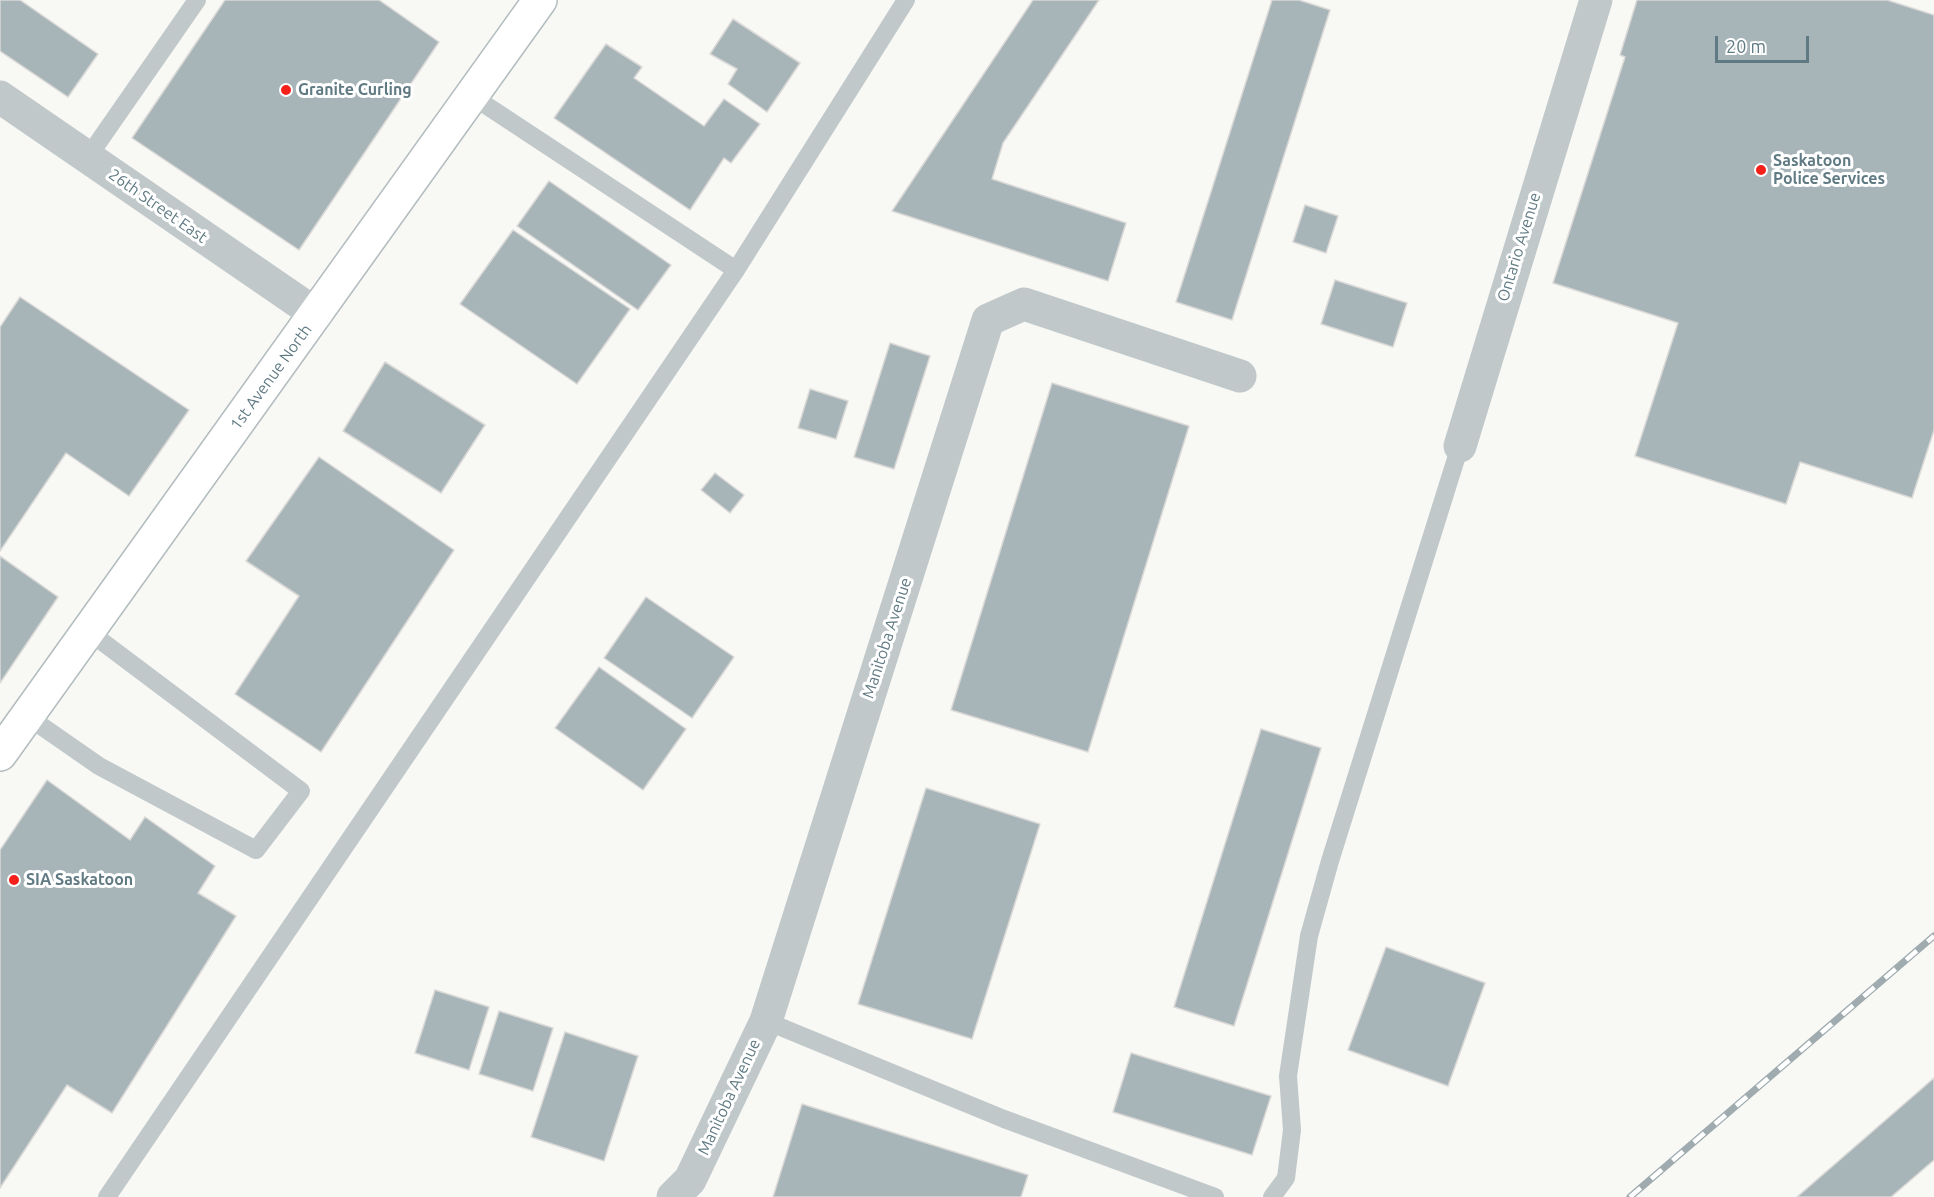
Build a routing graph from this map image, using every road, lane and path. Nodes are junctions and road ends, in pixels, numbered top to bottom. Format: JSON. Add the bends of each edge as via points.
{"nodes":[{"id":1,"x":197,"y":0,"type":"edge"},
{"id":2,"x":540,"y":0,"type":"edge"},
{"id":3,"x":906,"y":0,"type":"edge"},
{"id":4,"x":1596,"y":0,"type":"edge"},
{"id":5,"x":472,"y":96,"type":"junction"},
{"id":6,"x":0,"y":98,"type":"edge"},
{"id":7,"x":88,"y":157,"type":"junction"},
{"id":8,"x":736,"y":270,"type":"junction"},
{"id":9,"x":316,"y":314,"type":"junction"},
{"id":10,"x":1240,"y":376,"type":"dead end"},
{"id":11,"x":1460,"y":446,"type":"joint"},
{"id":12,"x":88,"y":631,"type":"junction"},
{"id":13,"x":27,"y":716,"type":"junction"},
{"id":14,"x":0,"y":754,"type":"edge"},
{"id":15,"x":766,"y":1021,"type":"junction"},
{"id":16,"x":107,"y":1197,"type":"edge"},
{"id":17,"x":673,"y":1197,"type":"edge"},
{"id":18,"x":1215,"y":1197,"type":"edge"},
{"id":19,"x":1272,"y":1197,"type":"edge"}],
"edges":[{"from":1,"to":7,"type":"lane"},
{"from":2,"to":5,"type":"street","name":"1st Avenue North"},
{"from":3,"to":8,"type":"lane"},
{"from":4,"to":11,"type":"street","name":"Ontario Avenue"},
{"from":5,"to":8,"type":"lane"},
{"from":5,"to":9,"type":"street","name":"1st Avenue North"},
{"from":6,"to":7,"type":"street","name":"26th Street East"},
{"from":7,"to":9,"type":"street","name":"26th Street East"},
{"from":8,"to":16,"type":"lane"},
{"from":9,"to":12,"type":"street","name":"1st Avenue North"},
{"from":10,"to":15,"type":"street","name":"Manitoba Avenue","via":[[1024,304],[988,320]]},
{"from":11,"to":19,"type":"lane","name":"Ontario Avenue","via":[[1309,936],[1288,1077],[1292,1130],[1286,1178]]},
{"from":12,"to":13,"type":"street","name":"1st Avenue North"},
{"from":12,"to":13,"type":"lane","via":[[301,791],[256,850],[99,766]]},
{"from":13,"to":14,"type":"street","name":"1st Avenue North"},
{"from":15,"to":17,"type":"street","name":"Manitoba Avenue","via":[[690,1180]]},
{"from":15,"to":18,"type":"lane","via":[[1004,1119]]}]}
